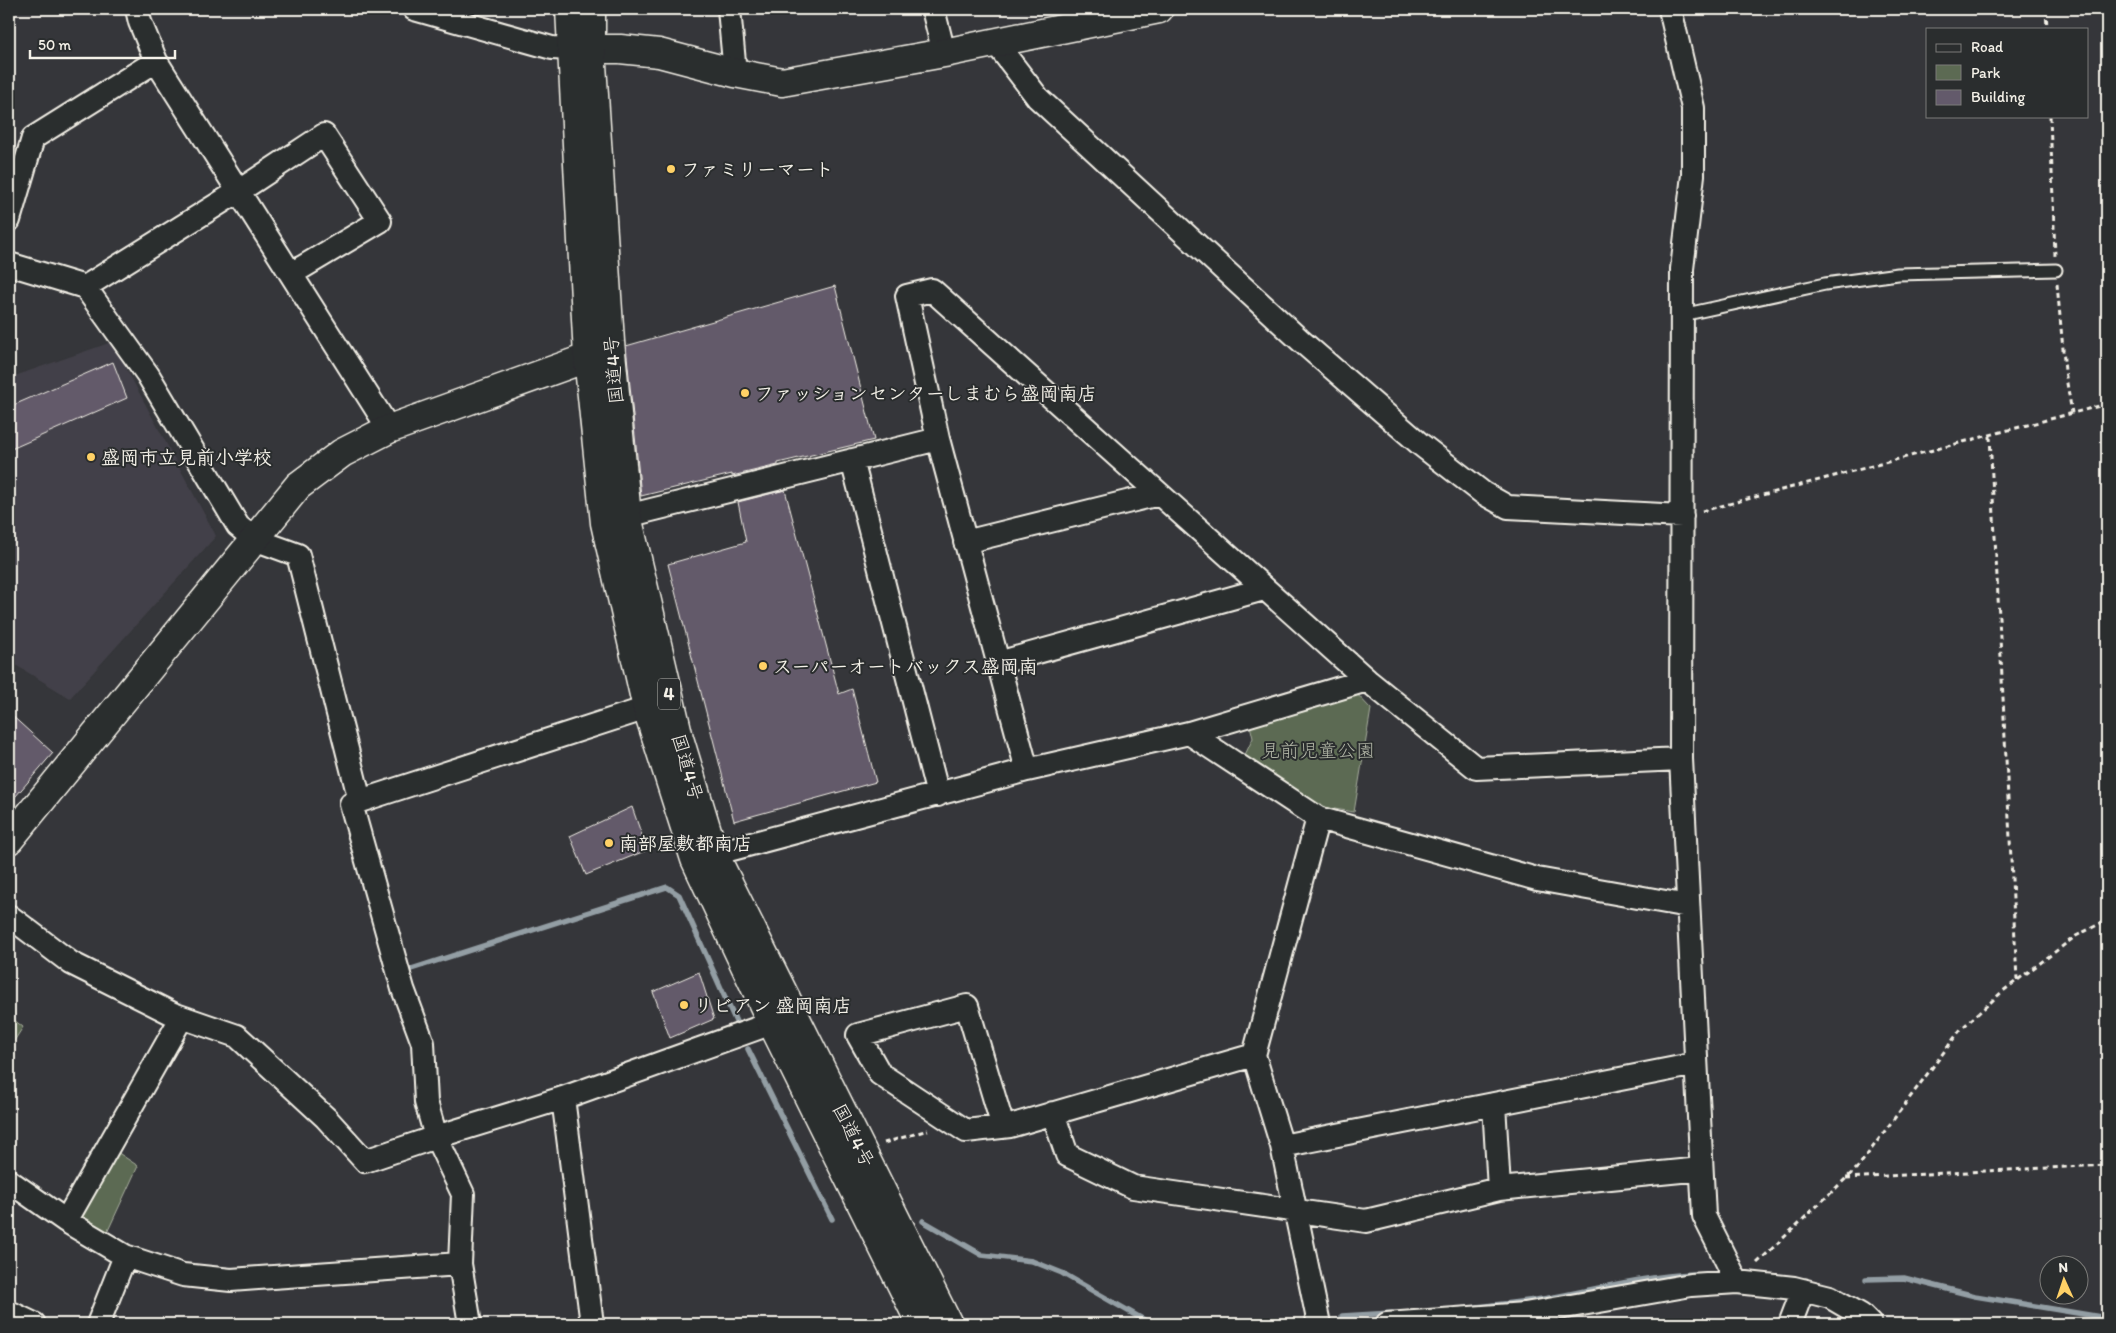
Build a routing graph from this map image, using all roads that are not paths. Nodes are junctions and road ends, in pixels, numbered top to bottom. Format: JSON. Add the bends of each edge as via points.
{"nodes":[{"id":1,"x":137,"y":9,"type":"edge"},
{"id":2,"x":414,"y":9,"type":"edge"},
{"id":3,"x":570,"y":9,"type":"edge"},
{"id":4,"x":590,"y":9,"type":"edge"},
{"id":5,"x":729,"y":9,"type":"edge"},
{"id":6,"x":933,"y":9,"type":"edge"},
{"id":7,"x":1159,"y":9,"type":"edge"},
{"id":8,"x":1670,"y":9,"type":"edge"},
{"id":9,"x":1131,"y":12,"type":"edge"},
{"id":10,"x":996,"y":43,"type":"junction"},
{"id":11,"x":581,"y":49,"type":"junction"},
{"id":12,"x":944,"y":53,"type":"junction"},
{"id":13,"x":156,"y":61,"type":"junction"},
{"id":14,"x":735,"y":73,"type":"junction"},
{"id":15,"x":239,"y":191,"type":"junction"},
{"id":16,"x":9,"y":220,"type":"edge"},
{"id":17,"x":9,"y":264,"type":"edge"},
{"id":18,"x":2056,"y":270,"type":"dead end"},
{"id":19,"x":291,"y":274,"type":"junction"},
{"id":20,"x":85,"y":287,"type":"junction"},
{"id":21,"x":1682,"y":315,"type":"junction"},
{"id":22,"x":599,"y":353,"type":"junction"},
{"id":23,"x":389,"y":429,"type":"junction"},
{"id":24,"x":938,"y":439,"type":"junction"},
{"id":25,"x":852,"y":460,"type":"junction"},
{"id":26,"x":1159,"y":494,"type":"junction"},
{"id":27,"x":627,"y":516,"type":"junction"},
{"id":28,"x":1682,"y":516,"type":"junction"},
{"id":29,"x":254,"y":539,"type":"junction"},
{"id":30,"x":966,"y":542,"type":"junction"},
{"id":31,"x":1264,"y":588,"type":"junction"},
{"id":32,"x":998,"y":663,"type":"junction"},
{"id":33,"x":1367,"y":680,"type":"junction"},
{"id":34,"x":648,"y":708,"type":"junction"},
{"id":35,"x":1189,"y":733,"type":"junction"},
{"id":36,"x":1681,"y":759,"type":"junction"},
{"id":37,"x":1028,"y":770,"type":"junction"},
{"id":38,"x":938,"y":795,"type":"junction"},
{"id":39,"x":360,"y":801,"type":"junction"},
{"id":40,"x":1318,"y":818,"type":"junction"},
{"id":41,"x":9,"y":840,"type":"edge"},
{"id":42,"x":704,"y":856,"type":"junction"},
{"id":43,"x":1688,"y":906,"type":"junction"},
{"id":44,"x":9,"y":916,"type":"edge"},
{"id":45,"x":182,"y":1017,"type":"junction"},
{"id":46,"x":772,"y":1024,"type":"junction"},
{"id":47,"x":1254,"y":1055,"type":"junction"},
{"id":48,"x":1696,"y":1064,"type":"junction"},
{"id":49,"x":562,"y":1098,"type":"junction"},
{"id":50,"x":1494,"y":1104,"type":"junction"},
{"id":51,"x":1053,"y":1113,"type":"junction"},
{"id":52,"x":1003,"y":1127,"type":"junction"},
{"id":53,"x":436,"y":1137,"type":"junction"},
{"id":54,"x":1282,"y":1146,"type":"junction"},
{"id":55,"x":1701,"y":1169,"type":"junction"},
{"id":56,"x":9,"y":1181,"type":"edge"},
{"id":57,"x":1500,"y":1189,"type":"junction"},
{"id":58,"x":1296,"y":1212,"type":"junction"},
{"id":59,"x":66,"y":1221,"type":"junction"},
{"id":60,"x":125,"y":1256,"type":"junction"},
{"id":61,"x":460,"y":1264,"type":"junction"},
{"id":62,"x":1737,"y":1282,"type":"junction"},
{"id":63,"x":1803,"y":1290,"type":"junction"},
{"id":64,"x":9,"y":1312,"type":"edge"},
{"id":65,"x":34,"y":1324,"type":"edge"},
{"id":66,"x":98,"y":1324,"type":"edge"},
{"id":67,"x":470,"y":1324,"type":"edge"},
{"id":68,"x":592,"y":1324,"type":"edge"},
{"id":69,"x":921,"y":1324,"type":"edge"},
{"id":70,"x":948,"y":1324,"type":"edge"},
{"id":71,"x":1319,"y":1324,"type":"edge"},
{"id":72,"x":1387,"y":1324,"type":"edge"},
{"id":73,"x":1790,"y":1324,"type":"edge"},
{"id":74,"x":1870,"y":1324,"type":"edge"}],
"edges":[{"from":1,"to":13,"type":"street"},
{"from":2,"to":11,"type":"street","via":[[552,48]]},
{"from":3,"to":11,"type":"main road","name":"国道4号","number":"4"},
{"from":4,"to":11,"type":"main road","name":"国道4号","number":"4"},
{"from":5,"to":14,"type":"street"},
{"from":6,"to":12,"type":"street"},
{"from":7,"to":9,"type":"main road"},
{"from":8,"to":21,"type":"street","via":[[1693,108],[1693,175],[1682,269]]},
{"from":9,"to":10,"type":"main road"},
{"from":10,"to":12,"type":"main road"},
{"from":10,"to":28,"type":"street","via":[[1038,98],[1300,340],[1420,444],[1483,493],[1508,507]]},
{"from":11,"to":14,"type":"main road","via":[[620,48],[659,53]]},
{"from":11,"to":22,"type":"main road","name":"国道4号","number":"4"},
{"from":12,"to":14,"type":"main road","via":[[782,82]]},
{"from":13,"to":15,"type":"street"},
{"from":13,"to":16,"type":"street","via":[[33,138]]},
{"from":15,"to":19,"type":"street"},
{"from":15,"to":19,"type":"street","via":[[324,135],[380,221]]},
{"from":15,"to":20,"type":"street"},
{"from":17,"to":20,"type":"street"},
{"from":18,"to":21,"type":"lane","via":[[1898,274],[1825,284]]},
{"from":19,"to":23,"type":"street"},
{"from":20,"to":29,"type":"street","via":[[148,375],[238,526]]},
{"from":21,"to":28,"type":"street"},
{"from":22,"to":23,"type":"main road"},
{"from":22,"to":27,"type":"main road","name":"国道4号","number":"4"},
{"from":22,"to":34,"type":"main road","name":"国道4号","number":"4","via":[[605,523]]},
{"from":23,"to":29,"type":"main road","via":[[342,453],[298,486]]},
{"from":24,"to":25,"type":"street"},
{"from":24,"to":26,"type":"street","via":[[906,296],[932,290]]},
{"from":24,"to":30,"type":"street"},
{"from":25,"to":27,"type":"street"},
{"from":25,"to":38,"type":"street"},
{"from":26,"to":30,"type":"street"},
{"from":26,"to":31,"type":"street"},
{"from":27,"to":42,"type":"main road","name":"国道4号","number":"4"},
{"from":28,"to":36,"type":"street"},
{"from":29,"to":39,"type":"street","via":[[298,555]]},
{"from":29,"to":41,"type":"main road"},
{"from":30,"to":32,"type":"street"},
{"from":31,"to":32,"type":"street"},
{"from":31,"to":33,"type":"street"},
{"from":32,"to":37,"type":"street"},
{"from":33,"to":35,"type":"street"},
{"from":33,"to":36,"type":"street","via":[[1476,768]]},
{"from":34,"to":39,"type":"street"},
{"from":34,"to":42,"type":"main road","name":"国道4号","number":"4"},
{"from":35,"to":37,"type":"street"},
{"from":35,"to":40,"type":"street"},
{"from":36,"to":43,"type":"street"},
{"from":37,"to":38,"type":"street"},
{"from":38,"to":42,"type":"street"},
{"from":39,"to":53,"type":"street","via":[[351,804],[404,989],[423,1043],[426,1102]]},
{"from":40,"to":43,"type":"street","via":[[1537,879]]},
{"from":40,"to":47,"type":"street"},
{"from":42,"to":46,"type":"main road","name":"国道4号","number":"4"},
{"from":42,"to":70,"type":"main road","name":"国道4号","number":"4","via":[[861,1149]]},
{"from":43,"to":48,"type":"street"},
{"from":44,"to":45,"type":"street","via":[[71,963]]},
{"from":45,"to":53,"type":"street","via":[[237,1036],[326,1118],[365,1161]]},
{"from":45,"to":59,"type":"street"},
{"from":46,"to":49,"type":"street"},
{"from":46,"to":69,"type":"main road","name":"国道4号","number":"4"},
{"from":47,"to":51,"type":"street"},
{"from":47,"to":54,"type":"street"},
{"from":48,"to":50,"type":"street"},
{"from":48,"to":55,"type":"street"},
{"from":49,"to":53,"type":"street"},
{"from":49,"to":68,"type":"street"},
{"from":50,"to":54,"type":"street"},
{"from":50,"to":57,"type":"street"},
{"from":51,"to":52,"type":"street"},
{"from":51,"to":58,"type":"street","via":[[1067,1155],[1133,1186]]},
{"from":52,"to":52,"type":"street","via":[[966,1132],[880,1074],[858,1035],[967,1006]]},
{"from":53,"to":61,"type":"street","via":[[464,1194]]},
{"from":54,"to":58,"type":"street"},
{"from":55,"to":57,"type":"street"},
{"from":55,"to":62,"type":"street","via":[[1704,1216]]},
{"from":56,"to":59,"type":"street"},
{"from":57,"to":58,"type":"street","via":[[1366,1221]]},
{"from":58,"to":71,"type":"street"},
{"from":59,"to":60,"type":"street"},
{"from":60,"to":61,"type":"street","via":[[183,1275],[231,1280]]},
{"from":60,"to":66,"type":"street"},
{"from":61,"to":67,"type":"street"},
{"from":62,"to":63,"type":"street"},
{"from":62,"to":72,"type":"street","via":[[1692,1285],[1525,1314]]},
{"from":63,"to":73,"type":"street"},
{"from":63,"to":74,"type":"street","via":[[1830,1297]]},
{"from":64,"to":65,"type":"street"}]}
